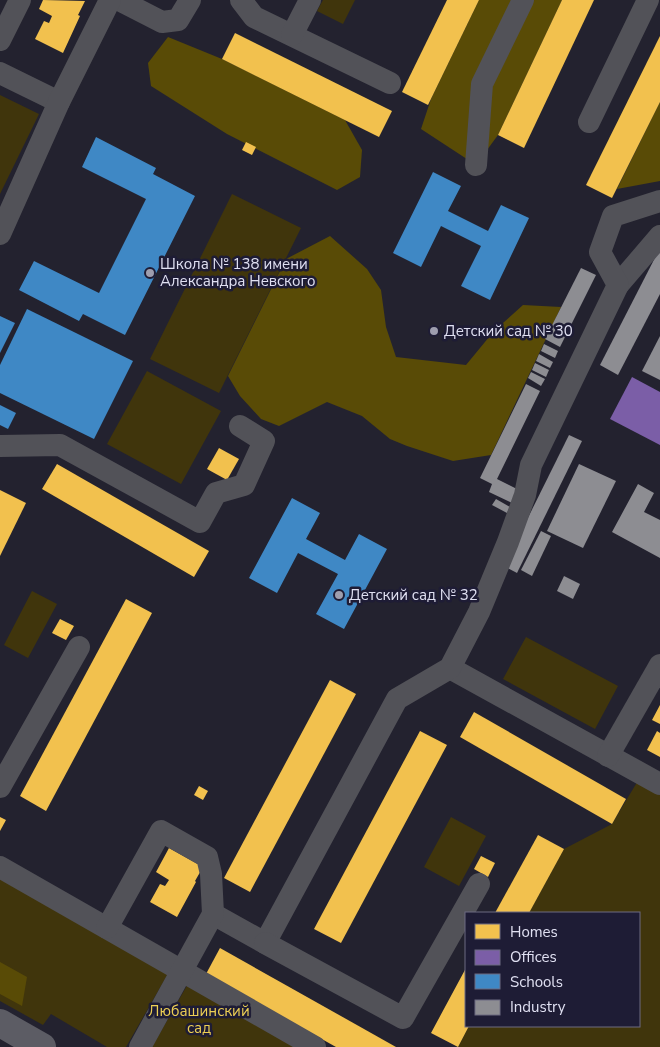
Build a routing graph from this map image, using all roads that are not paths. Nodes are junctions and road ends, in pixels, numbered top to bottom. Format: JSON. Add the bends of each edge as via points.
{"nodes":[{"id":1,"x":20,"y":0,"type":"edge"},
{"id":2,"x":110,"y":0,"type":"edge"},
{"id":3,"x":118,"y":0,"type":"edge"},
{"id":4,"x":190,"y":0,"type":"edge"},
{"id":5,"x":241,"y":0,"type":"edge"},
{"id":6,"x":310,"y":0,"type":"edge"},
{"id":7,"x":523,"y":0,"type":"edge"},
{"id":8,"x":648,"y":0,"type":"edge"},
{"id":9,"x":292,"y":36,"type":"junction"},
{"id":10,"x":0,"y":40,"type":"edge"},
{"id":11,"x":0,"y":73,"type":"edge"},
{"id":12,"x":390,"y":83,"type":"dead end"},
{"id":13,"x":59,"y":102,"type":"junction"},
{"id":14,"x":589,"y":122,"type":"dead end"},
{"id":15,"x":476,"y":165,"type":"dead end"},
{"id":16,"x":660,"y":201,"type":"edge"},
{"id":17,"x":0,"y":234,"type":"edge"},
{"id":18,"x":660,"y":236,"type":"edge"},
{"id":19,"x":618,"y":285,"type":"junction"},
{"id":20,"x":240,"y":426,"type":"dead end"},
{"id":21,"x":0,"y":446,"type":"edge"},
{"id":22,"x":79,"y":647,"type":"dead end"},
{"id":23,"x":660,"y":665,"type":"edge"},
{"id":24,"x":450,"y":668,"type":"junction"},
{"id":25,"x":608,"y":756,"type":"junction"},
{"id":26,"x":660,"y":784,"type":"edge"},
{"id":27,"x":0,"y":787,"type":"edge"},
{"id":28,"x":0,"y":867,"type":"edge"},
{"id":29,"x":479,"y":884,"type":"dead end"},
{"id":30,"x":213,"y":914,"type":"junction"},
{"id":31,"x":107,"y":928,"type":"junction"},
{"id":32,"x":265,"y":943,"type":"junction"},
{"id":33,"x":182,"y":971,"type":"junction"},
{"id":34,"x":0,"y":1023,"type":"edge"},
{"id":35,"x":0,"y":1044,"type":"edge"},
{"id":36,"x":6,"y":1047,"type":"edge"},
{"id":37,"x":42,"y":1047,"type":"edge"},
{"id":38,"x":140,"y":1047,"type":"edge"},
{"id":39,"x":315,"y":1047,"type":"edge"}],
"edges":[{"from":1,"to":10,"type":"lane"},
{"from":2,"to":13,"type":"lane"},
{"from":3,"to":4,"type":"lane","via":[[162,22],[178,20]]},
{"from":5,"to":9,"type":"lane","via":[[254,17]]},
{"from":6,"to":9,"type":"lane"},
{"from":7,"to":15,"type":"lane","via":[[482,84]]},
{"from":8,"to":14,"type":"lane"},
{"from":9,"to":12,"type":"lane"},
{"from":11,"to":13,"type":"lane"},
{"from":13,"to":17,"type":"lane"},
{"from":16,"to":19,"type":"lane","via":[[613,216],[600,252]]},
{"from":18,"to":19,"type":"lane"},
{"from":19,"to":24,"type":"lane","via":[[531,465],[525,495],[508,542],[479,612]]},
{"from":20,"to":21,"type":"lane","via":[[264,441],[244,485],[216,493],[200,522],[60,445]]},
{"from":22,"to":27,"type":"lane"},
{"from":23,"to":25,"type":"lane"},
{"from":24,"to":25,"type":"lane"},
{"from":24,"to":32,"type":"lane","via":[[397,699]]},
{"from":25,"to":26,"type":"lane"},
{"from":28,"to":31,"type":"lane"},
{"from":29,"to":32,"type":"lane","via":[[403,1018]]},
{"from":30,"to":31,"type":"lane","via":[[212,874],[207,857],[160,831]]},
{"from":30,"to":32,"type":"lane"},
{"from":30,"to":33,"type":"lane"},
{"from":31,"to":33,"type":"lane"},
{"from":33,"to":38,"type":"lane"},
{"from":33,"to":39,"type":"lane"},
{"from":34,"to":37,"type":"main road"},
{"from":35,"to":36,"type":"main road"}]}
